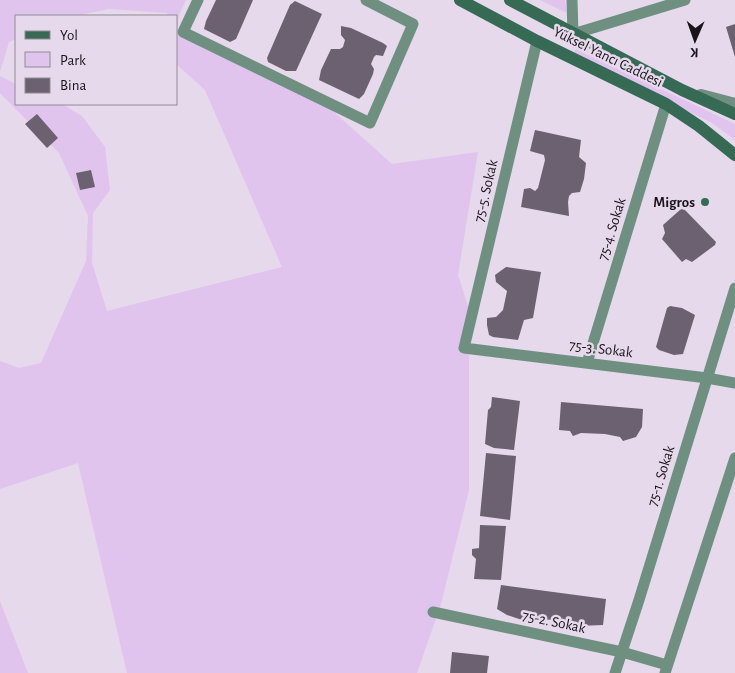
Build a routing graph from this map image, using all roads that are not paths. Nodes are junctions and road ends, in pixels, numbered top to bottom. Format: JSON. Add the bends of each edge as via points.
{"nodes":[{"id":1,"x":198,"y":0,"type":"edge"},
{"id":2,"x":366,"y":0,"type":"edge"},
{"id":3,"x":460,"y":0,"type":"edge"},
{"id":4,"x":510,"y":0,"type":"edge"},
{"id":5,"x":572,"y":0,"type":"edge"},
{"id":6,"x":685,"y":0,"type":"edge"},
{"id":7,"x":573,"y":34,"type":"junction"},
{"id":8,"x":537,"y":41,"type":"junction"},
{"id":9,"x":682,"y":90,"type":"junction"},
{"id":10,"x":666,"y":104,"type":"junction"},
{"id":11,"x":735,"y":104,"type":"edge"},
{"id":12,"x":735,"y":114,"type":"edge"},
{"id":13,"x":735,"y":155,"type":"edge"},
{"id":14,"x":735,"y":288,"type":"edge"},
{"id":15,"x":464,"y":348,"type":"joint"},
{"id":16,"x":587,"y":363,"type":"junction"},
{"id":17,"x":707,"y":378,"type":"junction"},
{"id":18,"x":735,"y":383,"type":"edge"},
{"id":19,"x":735,"y":458,"type":"edge"},
{"id":20,"x":433,"y":612,"type":"dead end"},
{"id":21,"x":622,"y":652,"type":"junction"},
{"id":22,"x":666,"y":669,"type":"edge"},
{"id":23,"x":615,"y":673,"type":"edge"}],
"edges":[{"from":1,"to":2,"type":"street","via":[[183,32],[370,123],[413,24]]},
{"from":3,"to":8,"type":"main road","name":"Yüksel Yancı Caddesi"},
{"from":4,"to":7,"type":"main road","name":"Yüksel Yancı Caddesi"},
{"from":5,"to":7,"type":"street"},
{"from":6,"to":7,"type":"street"},
{"from":7,"to":9,"type":"main road","name":"Yüksel Yancı Caddesi"},
{"from":8,"to":10,"type":"main road","name":"Yüksel Yancı Caddesi"},
{"from":8,"to":15,"type":"street","name":"75-5. Sokak"},
{"from":9,"to":11,"type":"street"},
{"from":9,"to":12,"type":"main road","name":"Yüksel Yancı Caddesi"},
{"from":10,"to":13,"type":"main road","name":"Yüksel Yancı Caddesi"},
{"from":10,"to":16,"type":"street","name":"75-4. Sokak"},
{"from":14,"to":17,"type":"street","name":"75-1. Sokak"},
{"from":15,"to":16,"type":"street","name":"75-3. Sokak"},
{"from":16,"to":17,"type":"street","name":"75-3. Sokak"},
{"from":17,"to":18,"type":"street","name":"75-3. Sokak"},
{"from":17,"to":21,"type":"street","name":"75-1. Sokak"},
{"from":19,"to":22,"type":"street"},
{"from":20,"to":21,"type":"street","name":"75-2. Sokak"},
{"from":21,"to":22,"type":"street","name":"75-2. Sokak"},
{"from":21,"to":23,"type":"street","name":"75-1. Sokak"}]}
